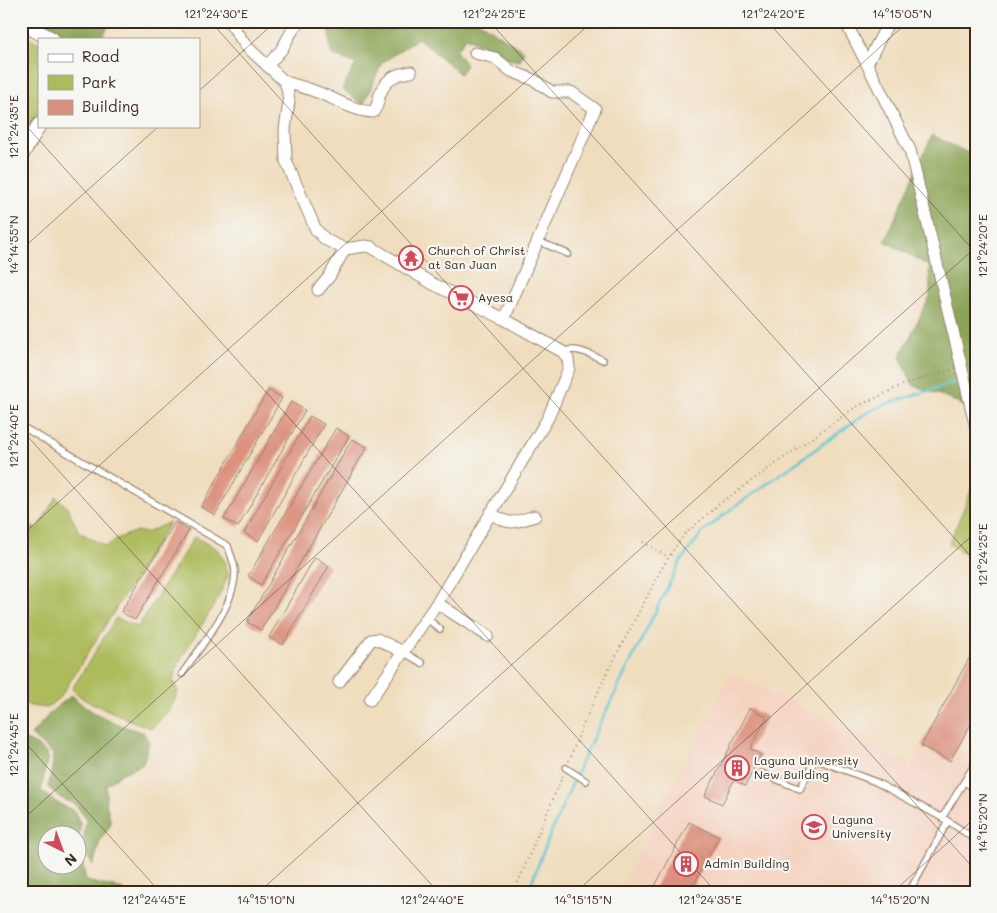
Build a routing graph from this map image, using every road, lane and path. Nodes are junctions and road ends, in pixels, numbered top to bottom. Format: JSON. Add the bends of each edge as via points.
{"nodes":[{"id":1,"x":229,"y":21,"type":"edge"},
{"id":2,"x":300,"y":21,"type":"edge"},
{"id":3,"x":845,"y":21,"type":"edge"},
{"id":4,"x":889,"y":21,"type":"edge"},
{"id":5,"x":21,"y":23,"type":"edge"},
{"id":6,"x":50,"y":38,"type":"edge"},
{"id":7,"x":475,"y":53,"type":"dead end"},
{"id":8,"x":867,"y":64,"type":"junction"},
{"id":9,"x":267,"y":66,"type":"junction"},
{"id":10,"x":411,"y":72,"type":"dead end"},
{"id":11,"x":284,"y":81,"type":"junction"},
{"id":12,"x":38,"y":127,"type":"edge"},
{"id":13,"x":21,"y":156,"type":"edge"},
{"id":14,"x":538,"y":240,"type":"junction"},
{"id":15,"x":345,"y":249,"type":"junction"},
{"id":16,"x":568,"y":254,"type":"dead end"},
{"id":17,"x":318,"y":290,"type":"dead end"},
{"id":18,"x":504,"y":319,"type":"junction"},
{"id":19,"x":563,"y":352,"type":"junction"},
{"id":20,"x":604,"y":360,"type":"dead end"},
{"id":21,"x":962,"y":367,"type":"junction"},
{"id":22,"x":21,"y":426,"type":"edge"},
{"id":23,"x":976,"y":428,"type":"edge"},
{"id":24,"x":490,"y":512,"type":"junction"},
{"id":25,"x":535,"y":516,"type":"dead end"},
{"id":26,"x":643,"y":542,"type":"dead end"},
{"id":27,"x":668,"y":557,"type":"junction"},
{"id":28,"x":437,"y":603,"type":"junction"},
{"id":29,"x":426,"y":618,"type":"junction"},
{"id":30,"x":440,"y":629,"type":"dead end"},
{"id":31,"x":488,"y":636,"type":"dead end"},
{"id":32,"x":403,"y":652,"type":"junction"},
{"id":33,"x":422,"y":663,"type":"dead end"},
{"id":34,"x":182,"y":674,"type":"dead end"},
{"id":35,"x":339,"y":682,"type":"dead end"},
{"id":36,"x":370,"y":700,"type":"dead end"},
{"id":37,"x":976,"y":762,"type":"edge"},
{"id":38,"x":566,"y":768,"type":"junction"},
{"id":39,"x":760,"y":773,"type":"dead end"},
{"id":40,"x":586,"y":781,"type":"dead end"},
{"id":41,"x":964,"y":782,"type":"junction"},
{"id":42,"x":976,"y":788,"type":"edge"},
{"id":43,"x":942,"y":818,"type":"junction"},
{"id":44,"x":948,"y":821,"type":"junction"},
{"id":45,"x":976,"y":840,"type":"edge"},
{"id":46,"x":514,"y":892,"type":"edge"},
{"id":47,"x":909,"y":892,"type":"edge"}],
"edges":[{"from":1,"to":9,"type":"street","via":[[246,46]]},
{"from":2,"to":9,"type":"street"},
{"from":3,"to":8,"type":"street"},
{"from":4,"to":8,"type":"street"},
{"from":5,"to":6,"type":"street"},
{"from":7,"to":14,"type":"street","via":[[495,58],[511,71],[552,92],[571,92],[595,109]]},
{"from":8,"to":21,"type":"street","via":[[910,150]]},
{"from":9,"to":11,"type":"street"},
{"from":10,"to":11,"type":"street","via":[[391,78],[373,112]]},
{"from":11,"to":15,"type":"street","via":[[289,102],[285,129],[286,161],[316,230],[326,240]]},
{"from":12,"to":13,"type":"street"},
{"from":14,"to":16,"type":"lane"},
{"from":14,"to":18,"type":"street"},
{"from":15,"to":17,"type":"street"},
{"from":15,"to":18,"type":"street","via":[[371,248],[433,284]]},
{"from":18,"to":19,"type":"street"},
{"from":19,"to":20,"type":"lane","via":[[580,351]]},
{"from":19,"to":24,"type":"street","via":[[569,368],[548,418]]},
{"from":21,"to":23,"type":"street"},
{"from":21,"to":27,"type":"path","via":[[905,384],[854,408],[719,504],[683,536]]},
{"from":22,"to":34,"type":"lane","via":[[228,546],[235,571],[225,610]]},
{"from":24,"to":25,"type":"street","via":[[511,523]]},
{"from":24,"to":28,"type":"street"},
{"from":26,"to":27,"type":"path"},
{"from":27,"to":38,"type":"path","via":[[596,697]]},
{"from":28,"to":29,"type":"street"},
{"from":28,"to":31,"type":"street"},
{"from":29,"to":30,"type":"lane"},
{"from":29,"to":32,"type":"street"},
{"from":32,"to":33,"type":"lane"},
{"from":32,"to":35,"type":"street","via":[[377,639],[371,640]]},
{"from":32,"to":36,"type":"street"},
{"from":37,"to":41,"type":"lane"},
{"from":38,"to":40,"type":"lane"},
{"from":38,"to":46,"type":"path"},
{"from":39,"to":43,"type":"lane","via":[[800,789],[816,759],[876,782]]},
{"from":41,"to":42,"type":"lane"},
{"from":41,"to":43,"type":"lane"},
{"from":43,"to":44,"type":"lane"},
{"from":44,"to":45,"type":"lane"},
{"from":44,"to":47,"type":"lane"}]}
